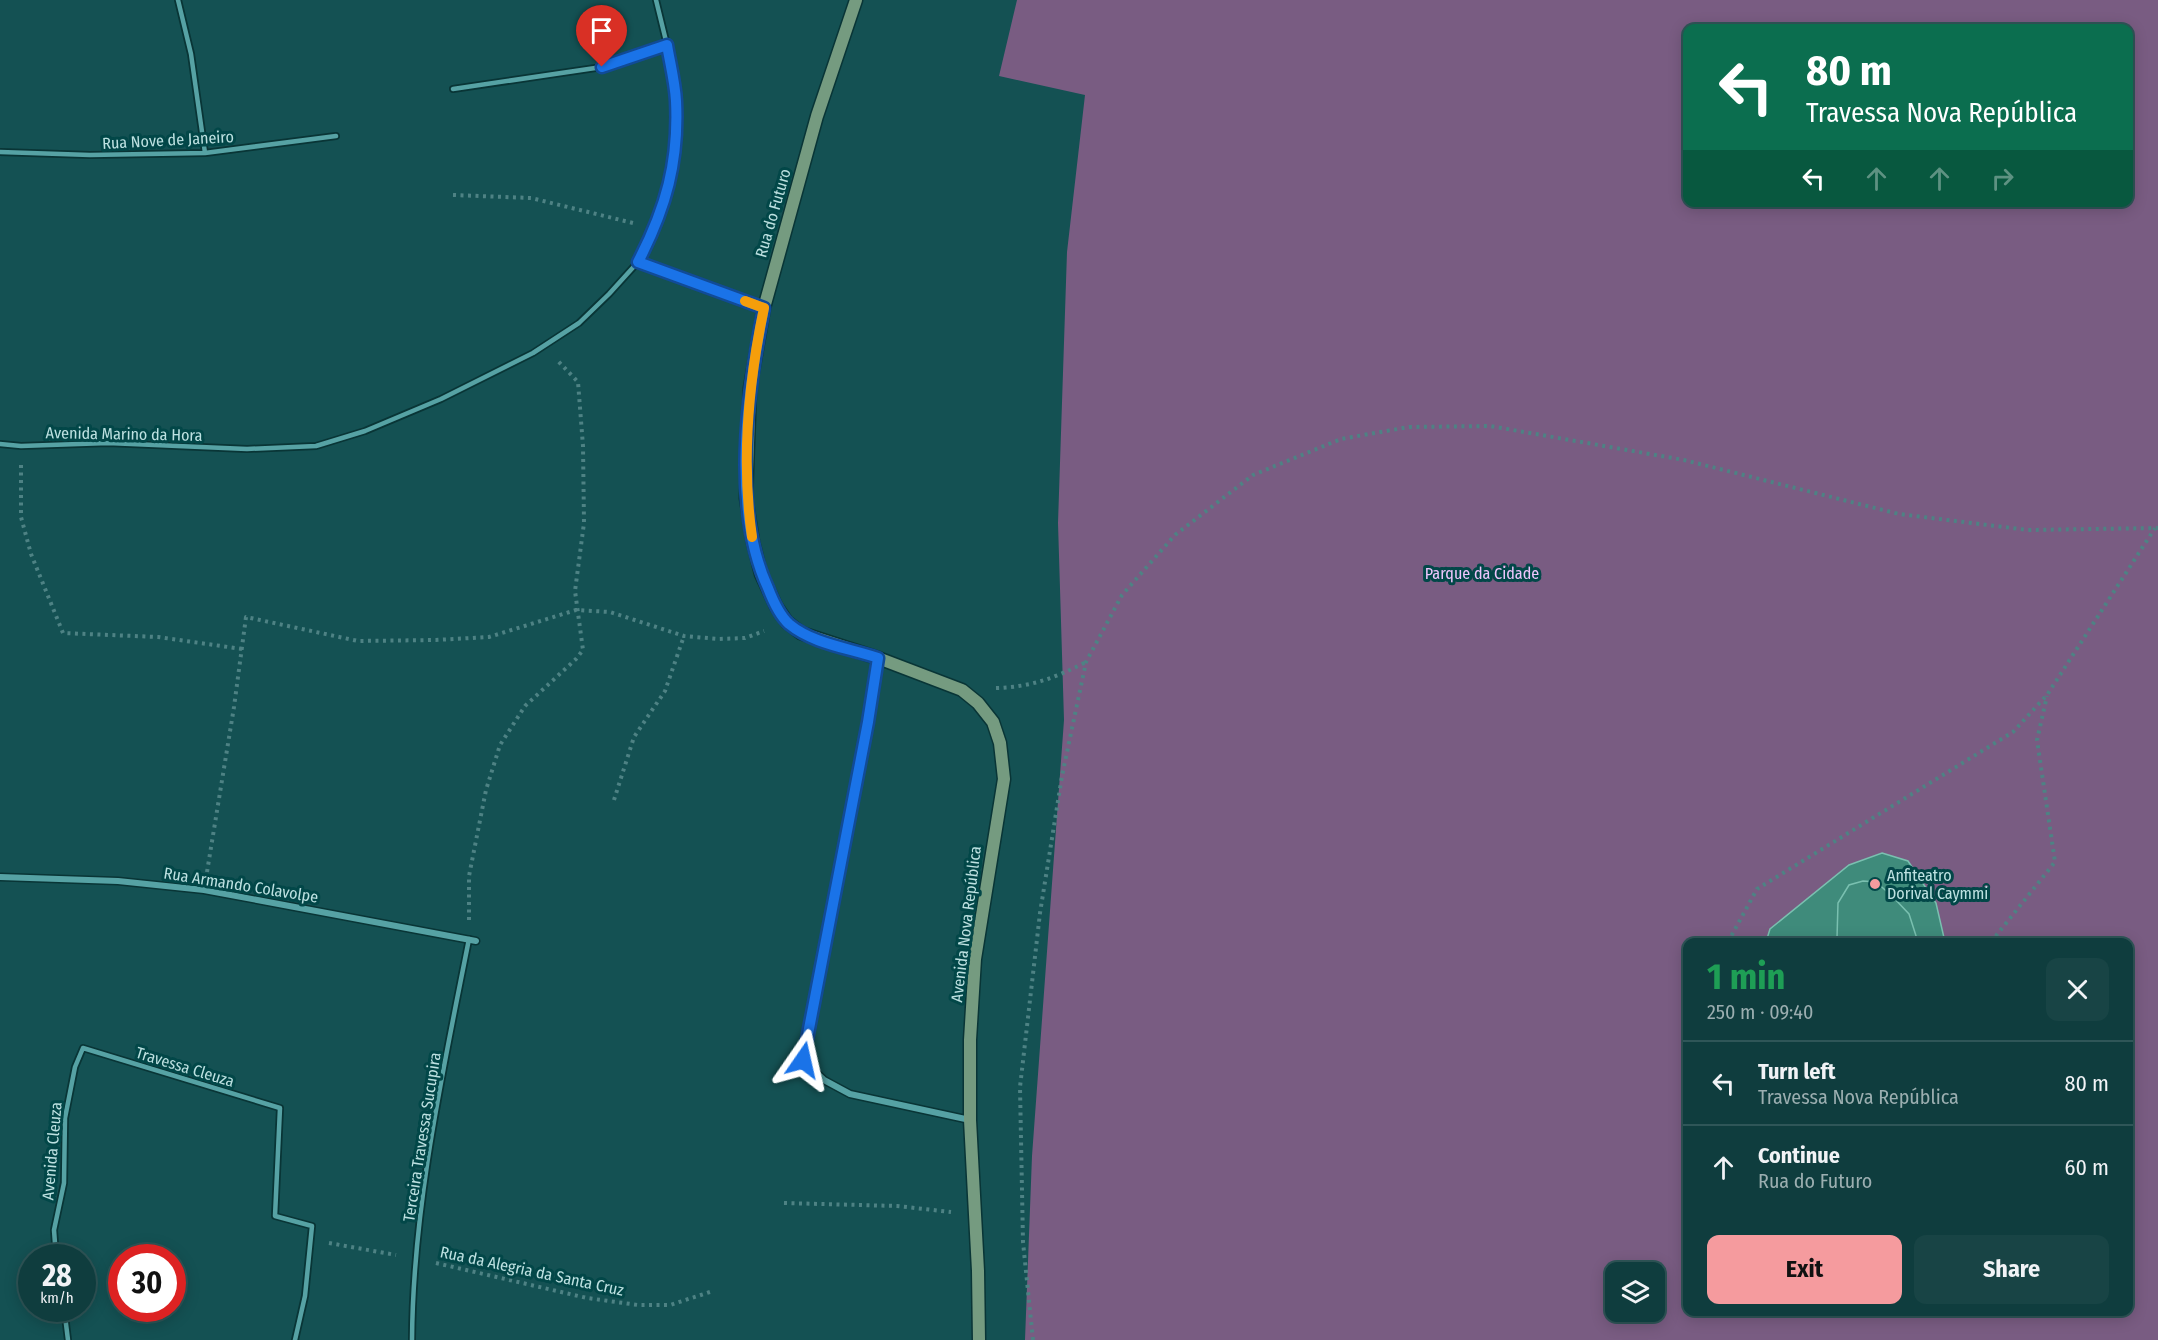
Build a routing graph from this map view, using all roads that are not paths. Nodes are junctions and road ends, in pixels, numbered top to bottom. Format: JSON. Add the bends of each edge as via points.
{"nodes":[{"id":1,"x":178,"y":0,"type":"edge"},
{"id":2,"x":656,"y":0,"type":"edge"},
{"id":3,"x":856,"y":0,"type":"edge"},
{"id":4,"x":667,"y":45,"type":"junction"},
{"id":5,"x":453,"y":89,"type":"dead end"},
{"id":6,"x":336,"y":136,"type":"dead end"},
{"id":7,"x":0,"y":153,"type":"edge"},
{"id":8,"x":205,"y":153,"type":"junction"},
{"id":9,"x":638,"y":262,"type":"junction"},
{"id":10,"x":764,"y":308,"type":"junction"},
{"id":11,"x":0,"y":444,"type":"edge"},
{"id":12,"x":787,"y":622,"type":"joint"},
{"id":13,"x":878,"y":658,"type":"junction"},
{"id":14,"x":0,"y":877,"type":"edge"},
{"id":15,"x":473,"y":940,"type":"joint"},
{"id":16,"x":83,"y":1048,"type":"joint"},
{"id":17,"x":970,"y":1120,"type":"junction"},
{"id":18,"x":55,"y":1244,"type":"edge"},
{"id":19,"x":66,"y":1322,"type":"edge"},
{"id":20,"x":68,"y":1340,"type":"edge"},
{"id":21,"x":295,"y":1340,"type":"edge"},
{"id":22,"x":412,"y":1340,"type":"edge"},
{"id":23,"x":979,"y":1340,"type":"edge"}],
"edges":[{"from":1,"to":8,"type":"lane","via":[[191,54]]},
{"from":2,"to":4,"type":"lane","name":"Avenida Marino da Hora"},
{"from":3,"to":10,"type":"street","name":"Rua do Futuro","via":[[817,116]]},
{"from":4,"to":5,"type":"lane","via":[[602,67]]},
{"from":4,"to":9,"type":"lane","name":"Avenida Marino da Hora","via":[[676,99],[676,143],[655,229]]},
{"from":6,"to":8,"type":"lane","name":"Rua Nove de Janeiro"},
{"from":7,"to":8,"type":"lane","name":"Rua Nove de Janeiro"},
{"from":9,"to":10,"type":"lane"},
{"from":9,"to":11,"type":"lane","name":"Avenida Marino da Hora","via":[[579,323],[544,346],[441,399],[316,446],[247,449],[108,443]]},
{"from":10,"to":12,"type":"street","name":"Rua do Futuro","via":[[750,388],[746,498],[761,574]]},
{"from":12,"to":13,"type":"street","name":"Avenida Nova República","via":[[801,633]]},
{"from":13,"to":17,"type":"street","name":"Avenida Nova República","via":[[962,690],[993,722],[1000,743],[1004,779],[972,988]]},
{"from":13,"to":17,"type":"street","via":[[803,1060],[824,1080],[849,1094]]},
{"from":14,"to":15,"type":"street","name":"Rua Armando Colavolpe","via":[[72,878],[204,890]]},
{"from":15,"to":22,"type":"lane","name":"Terceira Travessa Sucupira","via":[[448,1043],[426,1178],[416,1258]]},
{"from":16,"to":18,"type":"lane","name":"Avenida Cleuza","via":[[64,1118],[64,1183],[54,1230]]},
{"from":16,"to":21,"type":"lane","name":"Travessa Cleuza","via":[[280,1108],[275,1216],[312,1226],[305,1296]]},
{"from":17,"to":23,"type":"street","name":"Avenida Nova República"},
{"from":19,"to":20,"type":"lane"}]}
